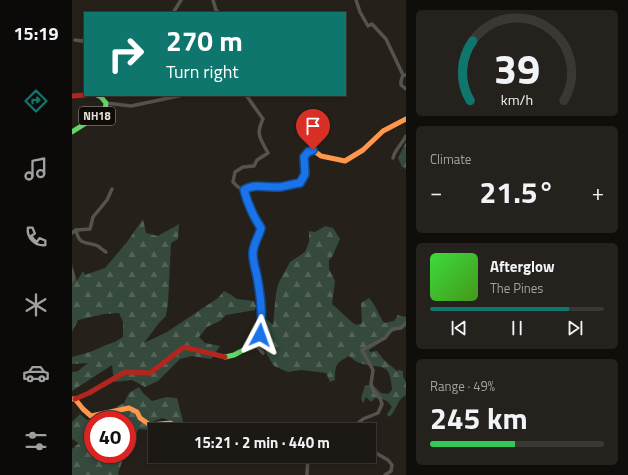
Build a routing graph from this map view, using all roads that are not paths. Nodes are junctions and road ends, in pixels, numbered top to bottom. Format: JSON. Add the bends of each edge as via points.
{"nodes":[{"id":1,"x":182,"y":0,"type":"edge"},
{"id":2,"x":213,"y":0,"type":"edge"},
{"id":3,"x":356,"y":0,"type":"edge"},
{"id":4,"x":173,"y":12,"type":"edge"},
{"id":5,"x":218,"y":12,"type":"edge"},
{"id":6,"x":75,"y":40,"type":"dead end"},
{"id":7,"x":84,"y":40,"type":"edge"},
{"id":8,"x":404,"y":75,"type":"edge"},
{"id":9,"x":406,"y":89,"type":"edge"},
{"id":10,"x":84,"y":95,"type":"edge"},
{"id":11,"x":72,"y":96,"type":"edge"},
{"id":12,"x":99,"y":96,"type":"edge"},
{"id":13,"x":178,"y":96,"type":"edge"},
{"id":14,"x":247,"y":96,"type":"edge"},
{"id":15,"x":106,"y":103,"type":"junction"},
{"id":16,"x":406,"y":119,"type":"edge"},
{"id":17,"x":72,"y":132,"type":"edge"},
{"id":18,"x":406,"y":136,"type":"edge"},
{"id":19,"x":393,"y":158,"type":"dead end"},
{"id":20,"x":112,"y":189,"type":"dead end"},
{"id":21,"x":244,"y":190,"type":"junction"},
{"id":22,"x":76,"y":230,"type":"junction"},
{"id":23,"x":72,"y":233,"type":"edge"},
{"id":24,"x":106,"y":252,"type":"dead end"},
{"id":25,"x":72,"y":271,"type":"edge"},
{"id":26,"x":72,"y":281,"type":"edge"},
{"id":27,"x":406,"y":324,"type":"edge"},
{"id":28,"x":250,"y":346,"type":"junction"},
{"id":29,"x":263,"y":353,"type":"dead end"},
{"id":30,"x":74,"y":399,"type":"edge"},
{"id":31,"x":358,"y":423,"type":"edge"},
{"id":32,"x":148,"y":424,"type":"edge"},
{"id":33,"x":376,"y":453,"type":"edge"},
{"id":34,"x":308,"y":463,"type":"edge"},
{"id":35,"x":307,"y":475,"type":"edge"},
{"id":36,"x":385,"y":475,"type":"edge"}],
"edges":[{"from":1,"to":4,"type":"street"},
{"from":2,"to":5,"type":"street"},
{"from":3,"to":8,"type":"street","via":[[368,26],[372,24],[386,39]]},
{"from":6,"to":7,"type":"street"},
{"from":8,"to":9,"type":"street","via":[[401,85]]},
{"from":10,"to":11,"type":"street","number":"NH18"},
{"from":12,"to":15,"type":"street","number":"NH18"},
{"from":13,"to":15,"type":"street","via":[[131,106]]},
{"from":14,"to":21,"type":"street","via":[[263,119],[258,128],[268,153],[257,160],[254,166],[243,167],[235,172],[233,182]]},
{"from":15,"to":17,"type":"street","number":"NH18","via":[[103,113]]},
{"from":16,"to":21,"type":"street","via":[[383,131],[363,150],[345,161],[321,156],[313,150],[308,152],[304,157],[305,174],[300,183],[279,187],[249,187]]},
{"from":18,"to":19,"type":"street"},
{"from":20,"to":22,"type":"street","via":[[94,217],[90,229]]},
{"from":21,"to":28,"type":"street","via":[[253,216],[261,228],[253,247],[253,255],[262,322],[260,335]]},
{"from":22,"to":23,"type":"street"},
{"from":22,"to":24,"type":"street","via":[[82,243],[97,246]]},
{"from":25,"to":26,"type":"street"},
{"from":27,"to":31,"type":"street","via":[[362,350],[373,370],[373,390],[382,404],[378,413]]},
{"from":28,"to":29,"type":"street","via":[[257,346]]},
{"from":28,"to":30,"type":"street","via":[[234,355],[223,357],[184,347],[150,373],[125,372]]},
{"from":30,"to":32,"type":"street","via":[[91,416],[129,408]]},
{"from":33,"to":36,"type":"street","via":[[392,465],[391,471]]},
{"from":34,"to":35,"type":"street"}]}
